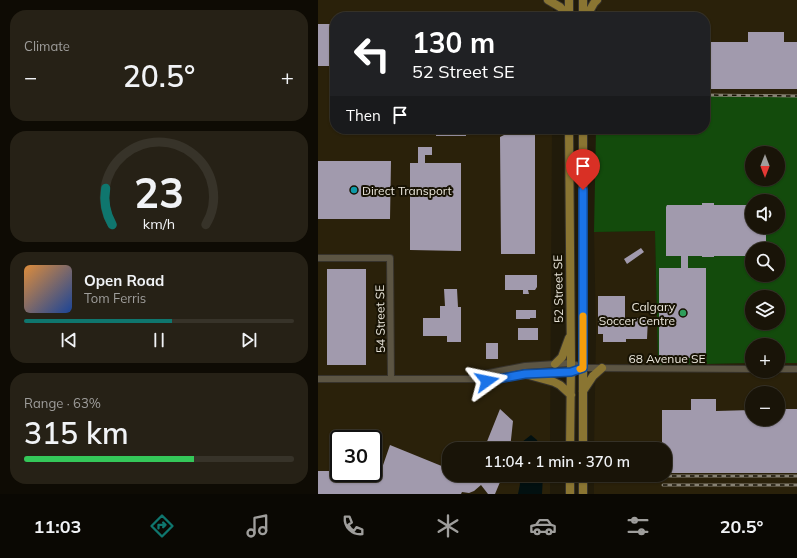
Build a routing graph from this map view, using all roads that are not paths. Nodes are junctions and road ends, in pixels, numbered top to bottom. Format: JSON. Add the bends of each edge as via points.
{"nodes":[{"id":1,"x":548,"y":0,"type":"edge"},
{"id":2,"x":569,"y":0,"type":"edge"},
{"id":3,"x":583,"y":0,"type":"edge"},
{"id":4,"x":597,"y":0,"type":"edge"},
{"id":5,"x":565,"y":12,"type":"edge"},
{"id":6,"x":569,"y":12,"type":"edge"},
{"id":7,"x":583,"y":12,"type":"edge"},
{"id":8,"x":589,"y":12,"type":"edge"},
{"id":9,"x":569,"y":134,"type":"edge"},
{"id":10,"x":583,"y":134,"type":"edge"},
{"id":11,"x":318,"y":258,"type":"edge"},
{"id":12,"x":571,"y":335,"type":"junction"},
{"id":13,"x":555,"y":364,"type":"junction"},
{"id":14,"x":571,"y":368,"type":"junction"},
{"id":15,"x":583,"y":368,"type":"junction"},
{"id":16,"x":602,"y":368,"type":"junction"},
{"id":17,"x":745,"y":369,"type":"edge"},
{"id":18,"x":785,"y":369,"type":"edge"},
{"id":19,"x":797,"y":370,"type":"edge"},
{"id":20,"x":525,"y":374,"type":"junction"},
{"id":21,"x":318,"y":379,"type":"edge"},
{"id":22,"x":391,"y":379,"type":"junction"},
{"id":23,"x":476,"y":379,"type":"junction"},
{"id":24,"x":583,"y":392,"type":"junction"},
{"id":25,"x":571,"y":395,"type":"junction"},
{"id":26,"x":570,"y":442,"type":"edge"},
{"id":27,"x":583,"y":442,"type":"edge"},
{"id":28,"x":570,"y":482,"type":"edge"},
{"id":29,"x":583,"y":482,"type":"edge"},
{"id":30,"x":570,"y":494,"type":"edge"},
{"id":31,"x":583,"y":494,"type":"edge"}],
"edges":[{"from":1,"to":5,"type":"main road","via":[[560,6]]},
{"from":2,"to":6,"type":"main road"},
{"from":3,"to":7,"type":"main road"},
{"from":4,"to":8,"type":"main road"},
{"from":9,"to":12,"type":"main road","name":"52 Street SE"},
{"from":10,"to":15,"type":"main road","name":"52 Street SE"},
{"from":11,"to":22,"type":"street","name":"54 Street SE","via":[[390,258]]},
{"from":12,"to":13,"type":"main road","via":[[562,357]]},
{"from":12,"to":14,"type":"main road","name":"52 Street SE"},
{"from":13,"to":14,"type":"street","name":"68 Avenue SE"},
{"from":13,"to":23,"type":"street","name":"68 Avenue SE","via":[[508,368],[484,374]]},
{"from":14,"to":15,"type":"street","name":"68 Avenue SE"},
{"from":14,"to":20,"type":"street","name":"68 Avenue SE"},
{"from":14,"to":25,"type":"main road","name":"52 Street SE"},
{"from":15,"to":16,"type":"street","name":"68 Avenue SE"},
{"from":15,"to":24,"type":"main road","name":"52 Street SE"},
{"from":16,"to":17,"type":"street","name":"68 Avenue SE"},
{"from":16,"to":24,"type":"main road","via":[[593,376]]},
{"from":18,"to":19,"type":"street"},
{"from":20,"to":23,"type":"street","name":"68 Avenue SE","via":[[487,381]]},
{"from":20,"to":25,"type":"main road","via":[[554,382]]},
{"from":21,"to":22,"type":"street","name":"68 Avenue SE"},
{"from":22,"to":23,"type":"street","name":"68 Avenue SE"},
{"from":24,"to":27,"type":"main road","name":"52 Street SE"},
{"from":25,"to":26,"type":"main road","name":"52 Street SE"},
{"from":28,"to":30,"type":"main road"},
{"from":29,"to":31,"type":"main road"}]}
